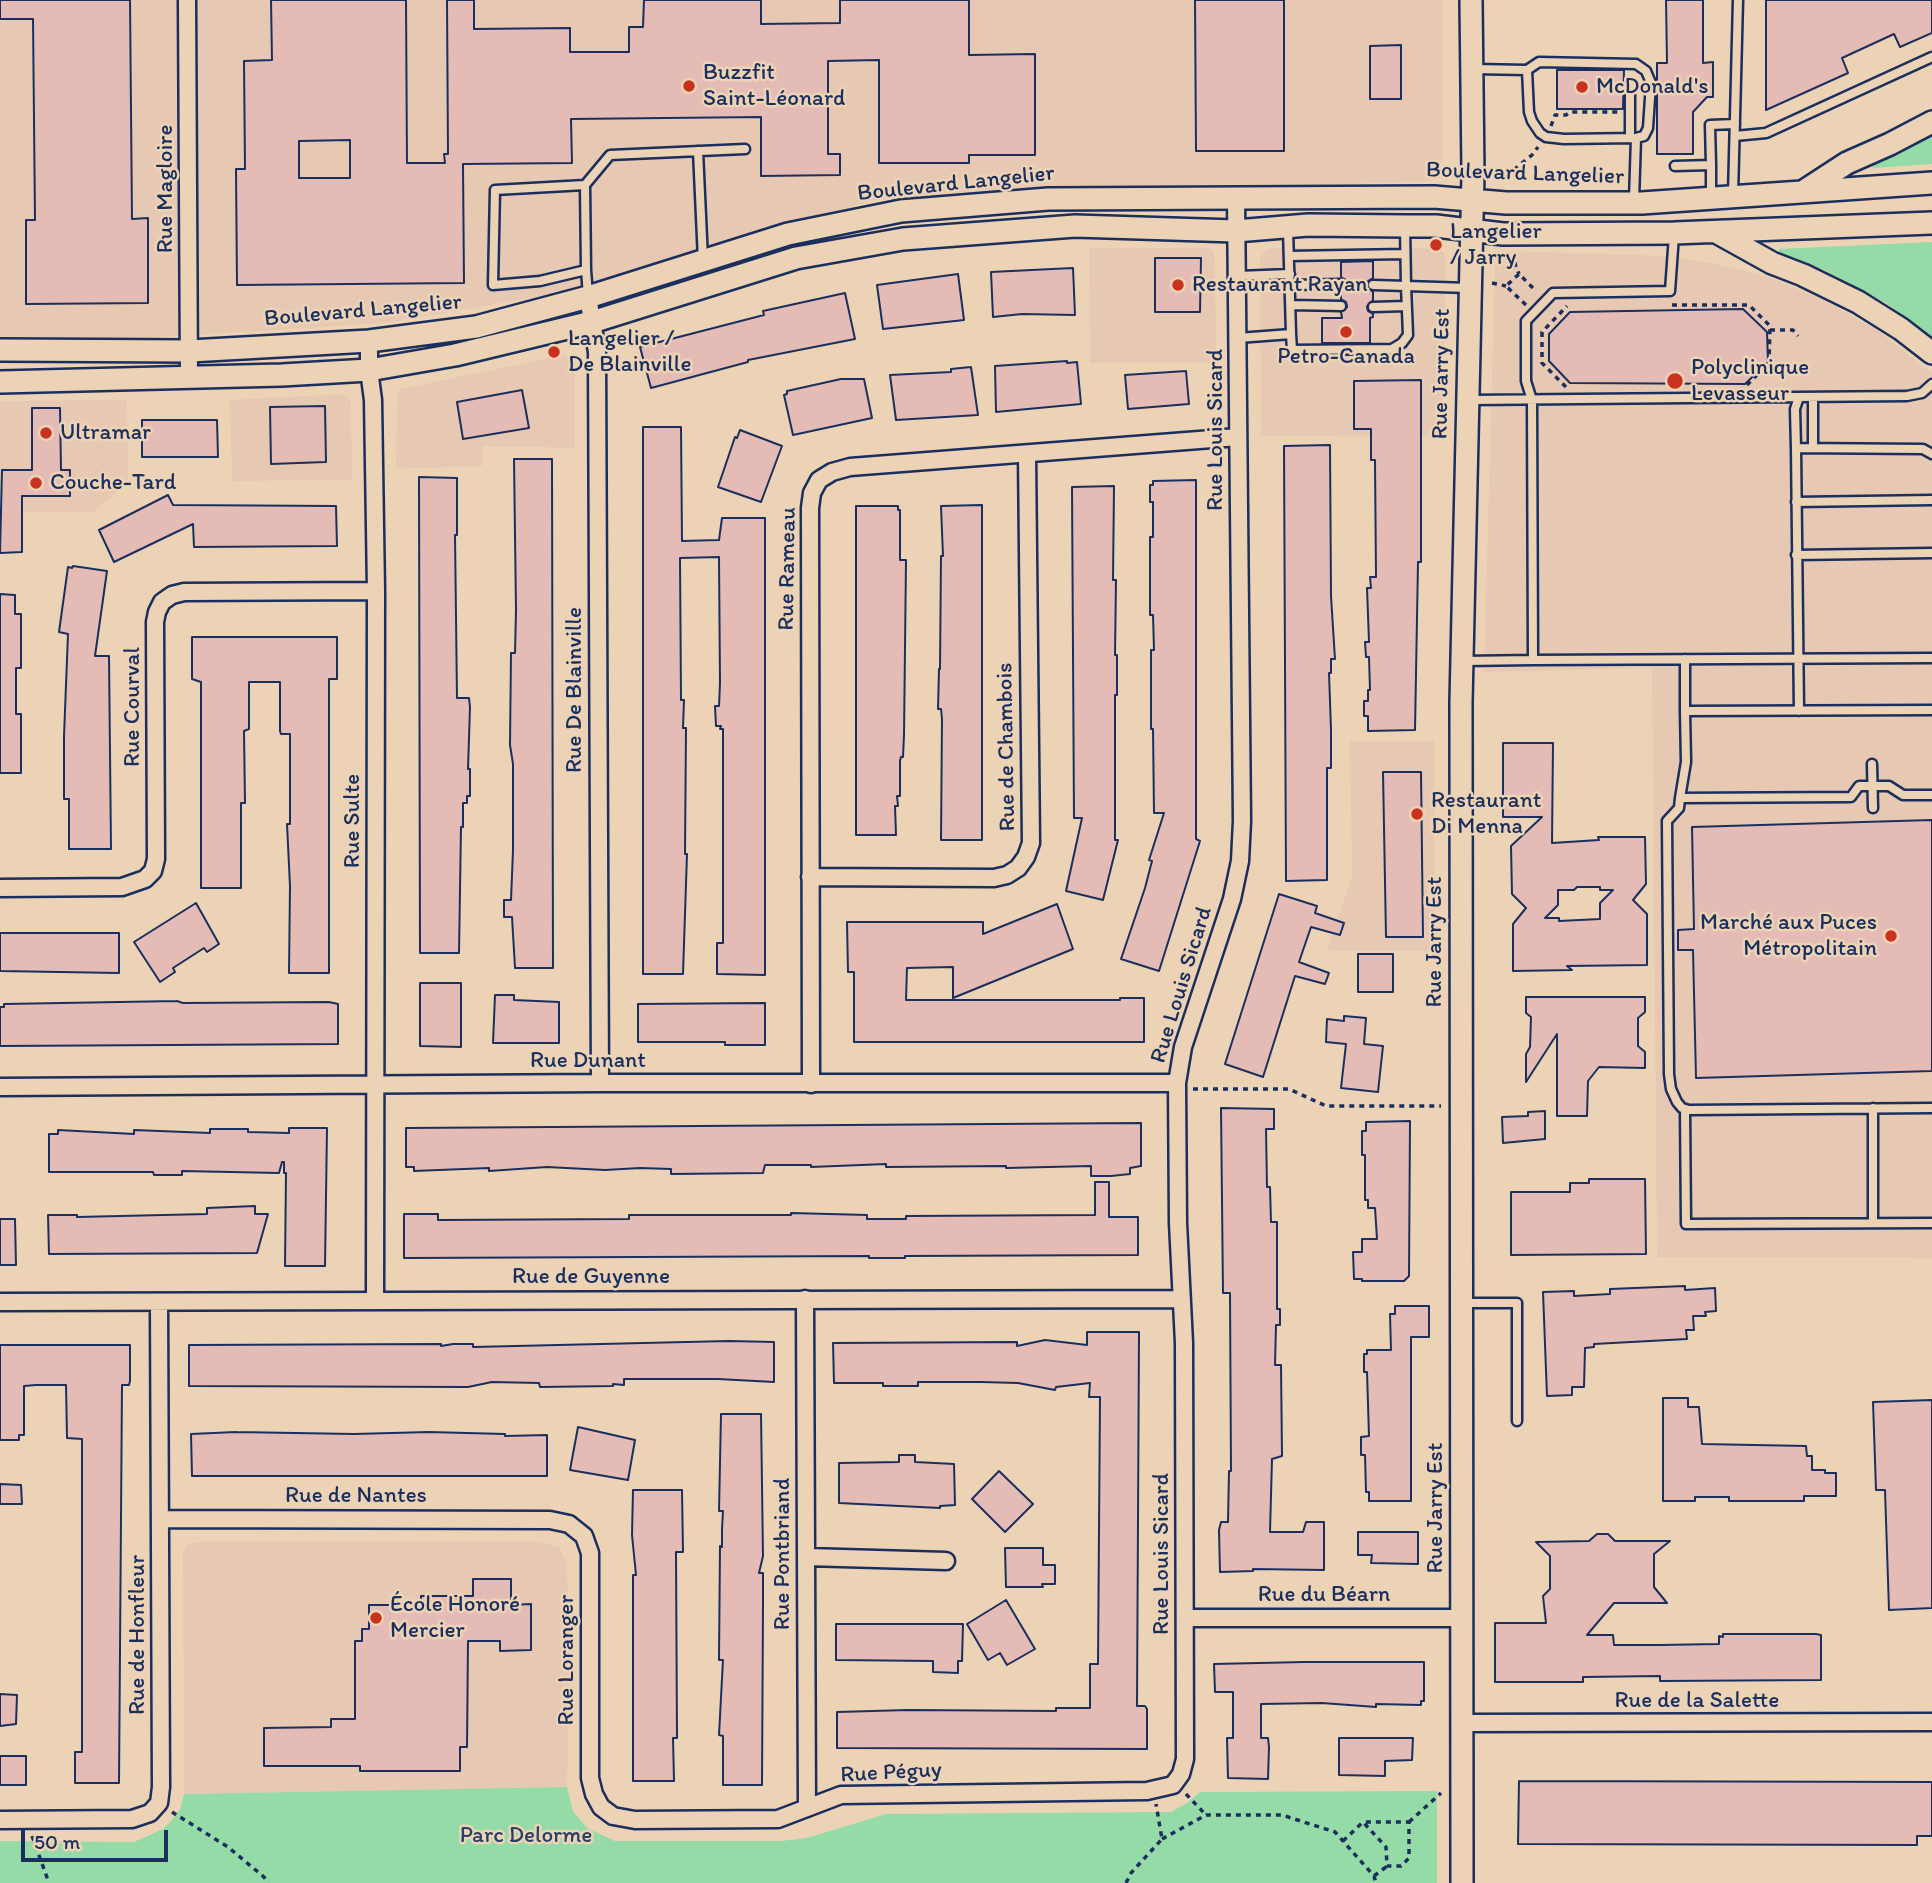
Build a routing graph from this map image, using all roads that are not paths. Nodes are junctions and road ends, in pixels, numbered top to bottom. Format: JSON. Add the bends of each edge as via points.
{"nodes":[{"id":1,"x":187,"y":0,"type":"edge"},
{"id":2,"x":1471,"y":0,"type":"edge"},
{"id":3,"x":1738,"y":0,"type":"edge"},
{"id":4,"x":1932,"y":57,"type":"edge"},
{"id":5,"x":1472,"y":69,"type":"junction"},
{"id":6,"x":1527,"y":70,"type":"junction"},
{"id":7,"x":1630,"y":85,"type":"dead end"},
{"id":8,"x":1932,"y":122,"type":"edge"},
{"id":9,"x":1735,"y":124,"type":"junction"},
{"id":10,"x":1735,"y":136,"type":"junction"},
{"id":11,"x":1633,"y":138,"type":"junction"},
{"id":12,"x":745,"y":149,"type":"dead end"},
{"id":13,"x":698,"y":151,"type":"junction"},
{"id":14,"x":1711,"y":165,"type":"junction"},
{"id":15,"x":1675,"y":166,"type":"dead end"},
{"id":16,"x":1932,"y":183,"type":"edge"},
{"id":17,"x":585,"y":186,"type":"junction"},
{"id":18,"x":1802,"y":192,"type":"junction"},
{"id":19,"x":1236,"y":197,"type":"junction"},
{"id":20,"x":1733,"y":198,"type":"junction"},
{"id":21,"x":1712,"y":200,"type":"junction"},
{"id":22,"x":1472,"y":201,"type":"junction"},
{"id":23,"x":1634,"y":203,"type":"junction"},
{"id":24,"x":1932,"y":223,"type":"edge"},
{"id":25,"x":1405,"y":226,"type":"junction"},
{"id":26,"x":1288,"y":227,"type":"junction"},
{"id":27,"x":1236,"y":230,"type":"junction"},
{"id":28,"x":1472,"y":231,"type":"junction"},
{"id":29,"x":1674,"y":233,"type":"junction"},
{"id":30,"x":1718,"y":233,"type":"junction"},
{"id":31,"x":1405,"y":254,"type":"junction"},
{"id":32,"x":1289,"y":256,"type":"junction"},
{"id":33,"x":703,"y":260,"type":"junction"},
{"id":34,"x":586,"y":270,"type":"junction"},
{"id":35,"x":1290,"y":274,"type":"junction"},
{"id":36,"x":1238,"y":276,"type":"junction"},
{"id":37,"x":1341,"y":284,"type":"dead end"},
{"id":38,"x":1290,"y":285,"type":"junction"},
{"id":39,"x":1373,"y":285,"type":"dead end"},
{"id":40,"x":1406,"y":286,"type":"junction"},
{"id":41,"x":1469,"y":288,"type":"junction"},
{"id":42,"x":588,"y":297,"type":"junction"},
{"id":43,"x":1291,"y":306,"type":"junction"},
{"id":44,"x":1341,"y":306,"type":"dead end"},
{"id":45,"x":1406,"y":306,"type":"junction"},
{"id":46,"x":1373,"y":307,"type":"dead end"},
{"id":47,"x":592,"y":322,"type":"junction"},
{"id":48,"x":1291,"y":334,"type":"junction"},
{"id":49,"x":1238,"y":338,"type":"junction"},
{"id":50,"x":369,"y":341,"type":"junction"},
{"id":51,"x":0,"y":350,"type":"edge"},
{"id":52,"x":190,"y":351,"type":"junction"},
{"id":53,"x":1932,"y":353,"type":"edge"},
{"id":54,"x":369,"y":370,"type":"junction"},
{"id":55,"x":190,"y":377,"type":"junction"},
{"id":56,"x":0,"y":382,"type":"edge"},
{"id":57,"x":1932,"y":384,"type":"edge"},
{"id":58,"x":1799,"y":397,"type":"junction"},
{"id":59,"x":1814,"y":397,"type":"junction"},
{"id":60,"x":1468,"y":400,"type":"junction"},
{"id":61,"x":1532,"y":400,"type":"junction"},
{"id":62,"x":1238,"y":436,"type":"junction"},
{"id":63,"x":1796,"y":448,"type":"junction"},
{"id":64,"x":1814,"y":449,"type":"junction"},
{"id":65,"x":1027,"y":454,"type":"junction"},
{"id":66,"x":1932,"y":454,"type":"edge"},
{"id":67,"x":1932,"y":500,"type":"edge"},
{"id":68,"x":1796,"y":502,"type":"junction"},
{"id":69,"x":1932,"y":553,"type":"edge"},
{"id":70,"x":1796,"y":555,"type":"junction"},
{"id":71,"x":376,"y":592,"type":"junction"},
{"id":72,"x":1932,"y":658,"type":"edge"},
{"id":73,"x":1685,"y":659,"type":"junction"},
{"id":74,"x":1798,"y":659,"type":"junction"},
{"id":75,"x":1533,"y":660,"type":"junction"},
{"id":76,"x":1461,"y":661,"type":"junction"},
{"id":77,"x":1932,"y":710,"type":"edge"},
{"id":78,"x":1685,"y":711,"type":"junction"},
{"id":79,"x":1799,"y":711,"type":"junction"},
{"id":80,"x":1872,"y":764,"type":"dead end"},
{"id":81,"x":1872,"y":786,"type":"junction"},
{"id":82,"x":1932,"y":795,"type":"edge"},
{"id":83,"x":1680,"y":798,"type":"junction"},
{"id":84,"x":1873,"y":808,"type":"dead end"},
{"id":85,"x":810,"y":877,"type":"junction"},
{"id":86,"x":0,"y":888,"type":"edge"},
{"id":87,"x":600,"y":1083,"type":"junction"},
{"id":88,"x":811,"y":1084,"type":"junction"},
{"id":89,"x":376,"y":1085,"type":"junction"},
{"id":90,"x":1177,"y":1086,"type":"junction"},
{"id":91,"x":0,"y":1087,"type":"edge"},
{"id":92,"x":1873,"y":1108,"type":"junction"},
{"id":93,"x":1932,"y":1108,"type":"edge"},
{"id":94,"x":1685,"y":1109,"type":"junction"},
{"id":95,"x":1873,"y":1223,"type":"junction"},
{"id":96,"x":1932,"y":1223,"type":"edge"},
{"id":97,"x":805,"y":1299,"type":"junction"},
{"id":98,"x":1182,"y":1299,"type":"junction"},
{"id":99,"x":375,"y":1301,"type":"junction"},
{"id":100,"x":0,"y":1302,"type":"edge"},
{"id":101,"x":159,"y":1302,"type":"junction"},
{"id":102,"x":1461,"y":1303,"type":"junction"},
{"id":103,"x":1517,"y":1421,"type":"dead end"},
{"id":104,"x":161,"y":1519,"type":"junction"},
{"id":105,"x":550,"y":1520,"type":"joint"},
{"id":106,"x":807,"y":1557,"type":"junction"},
{"id":107,"x":946,"y":1562,"type":"dead end"},
{"id":108,"x":1185,"y":1618,"type":"junction"},
{"id":109,"x":1462,"y":1618,"type":"junction"},
{"id":110,"x":1932,"y":1722,"type":"edge"},
{"id":111,"x":1462,"y":1723,"type":"junction"},
{"id":112,"x":1174,"y":1783,"type":"joint"},
{"id":113,"x":807,"y":1808,"type":"junction"},
{"id":114,"x":613,"y":1816,"type":"joint"},
{"id":115,"x":0,"y":1820,"type":"edge"},
{"id":116,"x":1462,"y":1883,"type":"edge"}],
"edges":[{"from":1,"to":52,"type":"street","name":"Rue Magloire"},
{"from":2,"to":5,"type":"main road","name":"Rue Jarry Est"},
{"from":3,"to":9,"type":"lane"},
{"from":4,"to":10,"type":"lane","via":[[1766,133]]},
{"from":5,"to":6,"type":"lane"},
{"from":5,"to":22,"type":"main road","name":"Rue Jarry Est"},
{"from":6,"to":11,"type":"lane","via":[[1529,112],[1540,133],[1564,139]]},
{"from":6,"to":11,"type":"lane","via":[[1539,62],[1642,66],[1651,83],[1648,128],[1644,136]]},
{"from":7,"to":11,"type":"lane"},
{"from":8,"to":18,"type":"main road","via":[[1847,163]]},
{"from":9,"to":10,"type":"lane"},
{"from":9,"to":14,"type":"lane","via":[[1710,125]]},
{"from":10,"to":20,"type":"lane"},
{"from":11,"to":23,"type":"lane"},
{"from":12,"to":13,"type":"lane"},
{"from":13,"to":17,"type":"lane","via":[[610,155]]},
{"from":13,"to":33,"type":"lane"},
{"from":14,"to":15,"type":"lane"},
{"from":14,"to":21,"type":"lane"},
{"from":16,"to":18,"type":"main road","name":"Boulevard Langelier"},
{"from":17,"to":34,"type":"lane"},
{"from":17,"to":34,"type":"lane","via":[[495,190],[493,285],[540,281]]},
{"from":18,"to":20,"type":"main road","name":"Boulevard Langelier"},
{"from":19,"to":22,"type":"main road","name":"Boulevard Langelier"},
{"from":19,"to":27,"type":"street","name":"Rue Louis Sicard"},
{"from":19,"to":33,"type":"main road","name":"Boulevard Langelier","via":[[1048,199],[901,211],[788,234]]},
{"from":20,"to":21,"type":"main road","name":"Boulevard Langelier"},
{"from":21,"to":23,"type":"main road","name":"Boulevard Langelier"},
{"from":22,"to":23,"type":"main road","name":"Boulevard Langelier"},
{"from":22,"to":28,"type":"main road","name":"Rue Jarry Est"},
{"from":24,"to":30,"type":"main road"},
{"from":25,"to":26,"type":"main road"},
{"from":25,"to":28,"type":"main road"},
{"from":25,"to":31,"type":"lane"},
{"from":26,"to":27,"type":"main road"},
{"from":26,"to":32,"type":"lane"},
{"from":27,"to":36,"type":"street","name":"Rue Louis Sicard"},
{"from":27,"to":47,"type":"main road","via":[[1075,226],[903,239],[796,258]]},
{"from":28,"to":29,"type":"main road"},
{"from":28,"to":41,"type":"main road","name":"Rue Jarry Est"},
{"from":29,"to":30,"type":"main road"},
{"from":29,"to":61,"type":"lane","via":[[1670,291],[1553,293],[1526,321],[1526,381]]},
{"from":30,"to":53,"type":"main road","via":[[1858,302]]},
{"from":31,"to":32,"type":"lane"},
{"from":31,"to":40,"type":"lane"},
{"from":32,"to":35,"type":"lane"},
{"from":33,"to":42,"type":"main road","name":"Boulevard Langelier"},
{"from":34,"to":42,"type":"lane"},
{"from":35,"to":36,"type":"lane"},
{"from":35,"to":38,"type":"lane"},
{"from":36,"to":49,"type":"street","name":"Rue Louis Sicard"},
{"from":37,"to":38,"type":"lane"},
{"from":38,"to":43,"type":"lane"},
{"from":39,"to":40,"type":"lane"},
{"from":40,"to":41,"type":"lane"},
{"from":40,"to":45,"type":"lane"},
{"from":41,"to":60,"type":"main road","name":"Rue Jarry Est"},
{"from":42,"to":47,"type":"street","name":"Rue De Blainville"},
{"from":42,"to":50,"type":"main road","name":"Boulevard Langelier","via":[[476,327]]},
{"from":43,"to":44,"type":"lane"},
{"from":43,"to":48,"type":"lane"},
{"from":45,"to":46,"type":"lane"},
{"from":45,"to":48,"type":"lane","via":[[1408,335],[1392,349],[1292,350]]},
{"from":47,"to":54,"type":"main road"},
{"from":47,"to":87,"type":"street","name":"Rue De Blainville","via":[[597,366]]},
{"from":48,"to":49,"type":"lane"},
{"from":49,"to":62,"type":"street","name":"Rue Louis Sicard"},
{"from":50,"to":52,"type":"main road","name":"Boulevard Langelier"},
{"from":50,"to":54,"type":"street","name":"Rue Sulte"},
{"from":51,"to":52,"type":"main road","name":"Boulevard Langelier"},
{"from":52,"to":55,"type":"street","name":"Rue Magloire"},
{"from":54,"to":55,"type":"main road"},
{"from":54,"to":71,"type":"street","name":"Rue Sulte"},
{"from":55,"to":56,"type":"main road"},
{"from":57,"to":59,"type":"lane","via":[[1922,393],[1908,396]]},
{"from":58,"to":59,"type":"lane"},
{"from":58,"to":61,"type":"lane"},
{"from":58,"to":63,"type":"lane"},
{"from":59,"to":64,"type":"lane"},
{"from":60,"to":61,"type":"lane"},
{"from":60,"to":76,"type":"main road","name":"Rue Jarry Est"},
{"from":61,"to":75,"type":"lane"},
{"from":62,"to":65,"type":"street","name":"Rue Rameau"},
{"from":62,"to":90,"type":"street","name":"Rue Louis Sicard","via":[[1240,861],[1183,1047]]},
{"from":63,"to":64,"type":"lane"},
{"from":63,"to":68,"type":"lane"},
{"from":64,"to":66,"type":"lane","via":[[1923,449]]},
{"from":65,"to":85,"type":"street","name":"Rue Rameau","via":[[850,467],[832,471],[819,480],[812,493]]},
{"from":65,"to":85,"type":"street","name":"Rue de Chambois","via":[[1031,843],[1026,857],[1018,868],[994,878]]},
{"from":67,"to":68,"type":"lane"},
{"from":68,"to":70,"type":"lane"},
{"from":69,"to":70,"type":"lane"},
{"from":70,"to":74,"type":"lane"},
{"from":71,"to":86,"type":"street","name":"Rue Courval","via":[[184,592],[162,602],[155,622],[153,871],[122,887]]},
{"from":71,"to":89,"type":"street","name":"Rue Sulte"},
{"from":72,"to":74,"type":"lane"},
{"from":73,"to":74,"type":"lane"},
{"from":73,"to":75,"type":"lane"},
{"from":73,"to":78,"type":"lane"},
{"from":74,"to":79,"type":"lane"},
{"from":75,"to":76,"type":"lane"},
{"from":76,"to":102,"type":"main road","name":"Rue Jarry Est"},
{"from":77,"to":79,"type":"lane"},
{"from":78,"to":79,"type":"lane"},
{"from":78,"to":83,"type":"lane","via":[[1686,762]]},
{"from":80,"to":81,"type":"lane"},
{"from":81,"to":82,"type":"lane","via":[[1889,786],[1903,795]]},
{"from":81,"to":83,"type":"lane","via":[[1859,786],[1851,797]]},
{"from":81,"to":84,"type":"lane"},
{"from":83,"to":94,"type":"lane","via":[[1667,821],[1668,1047],[1671,1089]]},
{"from":85,"to":88,"type":"street","name":"Rue Rameau"},
{"from":87,"to":88,"type":"street","name":"Rue Dunant"},
{"from":87,"to":89,"type":"street","name":"Rue Dunant"},
{"from":88,"to":90,"type":"street","name":"Rue Dunant"},
{"from":89,"to":91,"type":"street","name":"Rue Dunant"},
{"from":89,"to":99,"type":"street","name":"Rue Sulte"},
{"from":90,"to":98,"type":"street","name":"Rue Louis Sicard"},
{"from":92,"to":93,"type":"lane"},
{"from":92,"to":94,"type":"lane"},
{"from":92,"to":95,"type":"lane"},
{"from":94,"to":95,"type":"lane","via":[[1686,1224]]},
{"from":95,"to":96,"type":"lane"},
{"from":97,"to":98,"type":"street","name":"Rue de Guyenne"},
{"from":97,"to":99,"type":"street","name":"Rue de Guyenne"},
{"from":97,"to":106,"type":"street","name":"Rue Pontbriand"},
{"from":98,"to":108,"type":"street","name":"Rue Louis Sicard"},
{"from":99,"to":101,"type":"street","name":"Rue de Guyenne"},
{"from":100,"to":101,"type":"street","name":"Rue de Guyenne"},
{"from":101,"to":104,"type":"street","name":"Rue de Honfleur"},
{"from":102,"to":103,"type":"lane","via":[[1517,1303]]},
{"from":102,"to":109,"type":"main road","name":"Rue Jarry Est"},
{"from":104,"to":105,"type":"street","name":"Rue de Nantes"},
{"from":104,"to":115,"type":"street","name":"Rue de Honfleur","via":[[159,1803],[150,1813],[132,1819]]},
{"from":105,"to":114,"type":"street","name":"Rue Loranger","via":[[569,1524],[584,1536],[590,1553],[590,1778],[601,1807]]},
{"from":106,"to":107,"type":"street"},
{"from":106,"to":113,"type":"street","name":"Rue Pontbriand"},
{"from":108,"to":109,"type":"street","name":"Rue du Béarn"},
{"from":108,"to":112,"type":"street","name":"Rue Louis Sicard","via":[[1185,1759]]},
{"from":109,"to":111,"type":"main road","name":"Rue Jarry Est"},
{"from":110,"to":111,"type":"street","name":"Rue de la Salette"},
{"from":111,"to":116,"type":"main road","name":"Rue Jarry Est"},
{"from":112,"to":113,"type":"street","name":"Rue Péguy","via":[[1154,1790],[841,1795]]},
{"from":113,"to":114,"type":"street","name":"Rue Péguy","via":[[778,1819],[635,1820]]}]}
